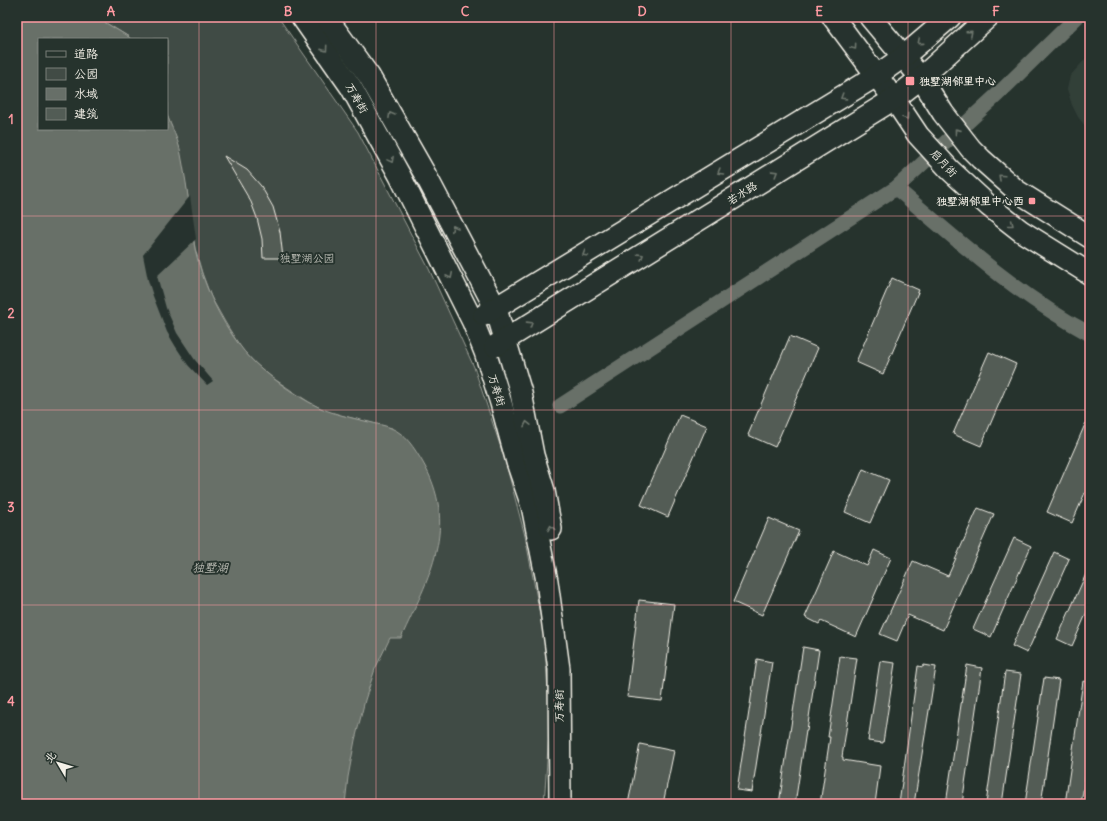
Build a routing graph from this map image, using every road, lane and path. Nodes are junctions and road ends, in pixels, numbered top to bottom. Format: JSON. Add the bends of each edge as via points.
{"nodes":[{"id":1,"x":302,"y":17,"type":"edge"},
{"id":2,"x":326,"y":17,"type":"edge"},
{"id":3,"x":833,"y":17,"type":"edge"},
{"id":4,"x":870,"y":17,"type":"edge"},
{"id":5,"x":950,"y":17,"type":"edge"},
{"id":6,"x":988,"y":17,"type":"edge"},
{"id":7,"x":903,"y":57,"type":"junction"},
{"id":8,"x":876,"y":76,"type":"junction"},
{"id":9,"x":920,"y":78,"type":"junction"},
{"id":10,"x":894,"y":100,"type":"junction"},
{"id":11,"x":1090,"y":237,"type":"edge"},
{"id":12,"x":1090,"y":274,"type":"edge"},
{"id":13,"x":496,"y":309,"type":"junction"},
{"id":14,"x":473,"y":322,"type":"junction"},
{"id":15,"x":506,"y":339,"type":"junction"},
{"id":16,"x":485,"y":352,"type":"junction"},
{"id":17,"x":525,"y":458,"type":"junction"},
{"id":18,"x":560,"y":804,"type":"edge"},
{"id":19,"x":572,"y":804,"type":"edge"}],
"edges":[{"from":1,"to":14,"type":"street","name":"万寿街","one_way":true,"via":[[352,87]]},
{"from":13,"to":2,"type":"street","name":"万寿街","one_way":true,"via":[[426,176],[369,76]]},
{"from":3,"to":8,"type":"street","name":"启月街","one_way":true},
{"from":4,"to":7,"type":"street"},
{"from":5,"to":7,"type":"street","one_way":true},
{"from":9,"to":6,"type":"street","name":"若水路","one_way":true},
{"from":7,"to":8,"type":"street"},
{"from":7,"to":9,"type":"street"},
{"from":8,"to":10,"type":"street","name":"启月街"},
{"from":8,"to":13,"type":"street","one_way":true},
{"from":9,"to":10,"type":"street","name":"若水路"},
{"from":11,"to":9,"type":"street","one_way":true,"via":[[1017,191],[971,149]]},
{"from":10,"to":12,"type":"street","name":"启月街","one_way":true,"via":[[918,135],[950,170],[993,209],[1021,231]]},
{"from":15,"to":10,"type":"street","name":"若水路","one_way":true},
{"from":13,"to":14,"type":"street"},
{"from":13,"to":15,"type":"street","name":"万寿街"},
{"from":14,"to":16,"type":"street","name":"万寿街"},
{"from":15,"to":16,"type":"street","name":"若水路"},
{"from":17,"to":15,"type":"street","name":"万寿街","one_way":true,"via":[[521,394]]},
{"from":16,"to":17,"type":"street","name":"万寿街","via":[[501,403]]},
{"from":17,"to":18,"type":"street","name":"万寿街","via":[[559,669]]},
{"from":19,"to":17,"type":"street","name":"万寿街","one_way":true,"via":[[568,665],[559,576],[544,491]]}]}
